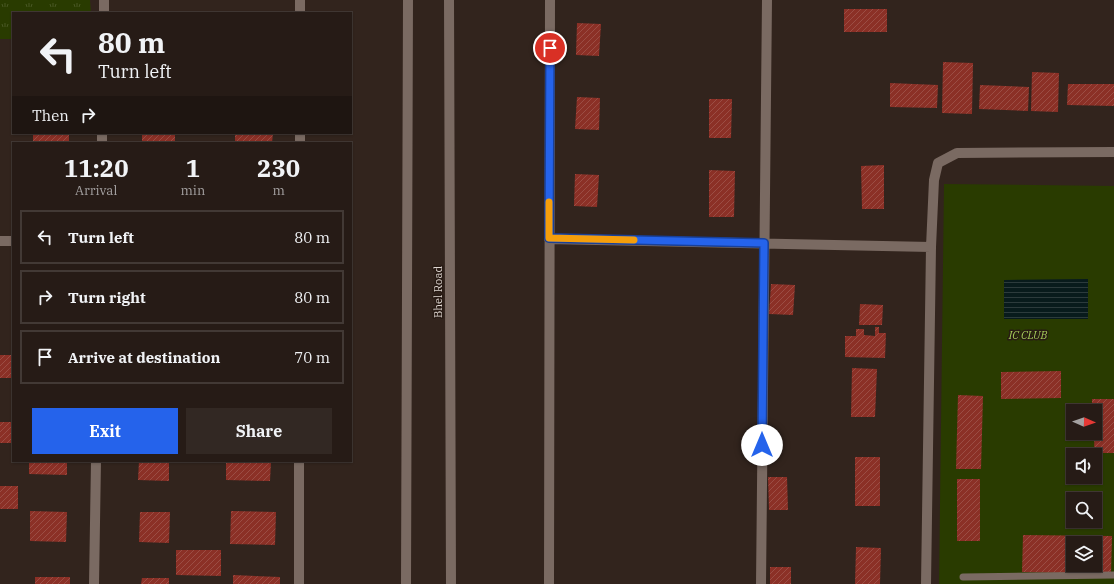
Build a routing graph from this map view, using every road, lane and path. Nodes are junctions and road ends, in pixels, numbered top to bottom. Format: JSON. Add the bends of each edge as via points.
{"nodes":[{"id":1,"x":104,"y":0,"type":"edge"},
{"id":2,"x":300,"y":0,"type":"edge"},
{"id":3,"x":408,"y":0,"type":"edge"},
{"id":4,"x":449,"y":0,"type":"edge"},
{"id":5,"x":550,"y":0,"type":"edge"},
{"id":6,"x":767,"y":0,"type":"edge"},
{"id":7,"x":104,"y":12,"type":"edge"},
{"id":8,"x":300,"y":12,"type":"edge"},
{"id":9,"x":1114,"y":152,"type":"edge"},
{"id":10,"x":549,"y":238,"type":"junction"},
{"id":11,"x":0,"y":241,"type":"edge"},
{"id":12,"x":12,"y":241,"type":"edge"},
{"id":13,"x":764,"y":243,"type":"junction"},
{"id":14,"x":931,"y":248,"type":"junction"},
{"id":15,"x":96,"y":462,"type":"edge"},
{"id":16,"x":299,"y":462,"type":"edge"},
{"id":17,"x":1114,"y":575,"type":"edge"},
{"id":18,"x":963,"y":577,"type":"dead end"},
{"id":19,"x":94,"y":584,"type":"edge"},
{"id":20,"x":299,"y":584,"type":"edge"},
{"id":21,"x":406,"y":584,"type":"edge"},
{"id":22,"x":451,"y":584,"type":"edge"},
{"id":23,"x":549,"y":584,"type":"edge"},
{"id":24,"x":761,"y":584,"type":"edge"},
{"id":25,"x":926,"y":584,"type":"edge"}],
"edges":[{"from":1,"to":7,"type":"street"},
{"from":2,"to":8,"type":"street"},
{"from":3,"to":21,"type":"street"},
{"from":4,"to":22,"type":"street","name":"Bhel Road"},
{"from":5,"to":10,"type":"street"},
{"from":6,"to":13,"type":"street"},
{"from":9,"to":14,"type":"street","via":[[957,153],[938,163],[934,180]]},
{"from":10,"to":13,"type":"street"},
{"from":10,"to":23,"type":"street"},
{"from":11,"to":12,"type":"street"},
{"from":13,"to":14,"type":"street"},
{"from":13,"to":24,"type":"street"},
{"from":14,"to":25,"type":"street"},
{"from":15,"to":19,"type":"street"},
{"from":16,"to":20,"type":"street"},
{"from":17,"to":18,"type":"lane"}]}
